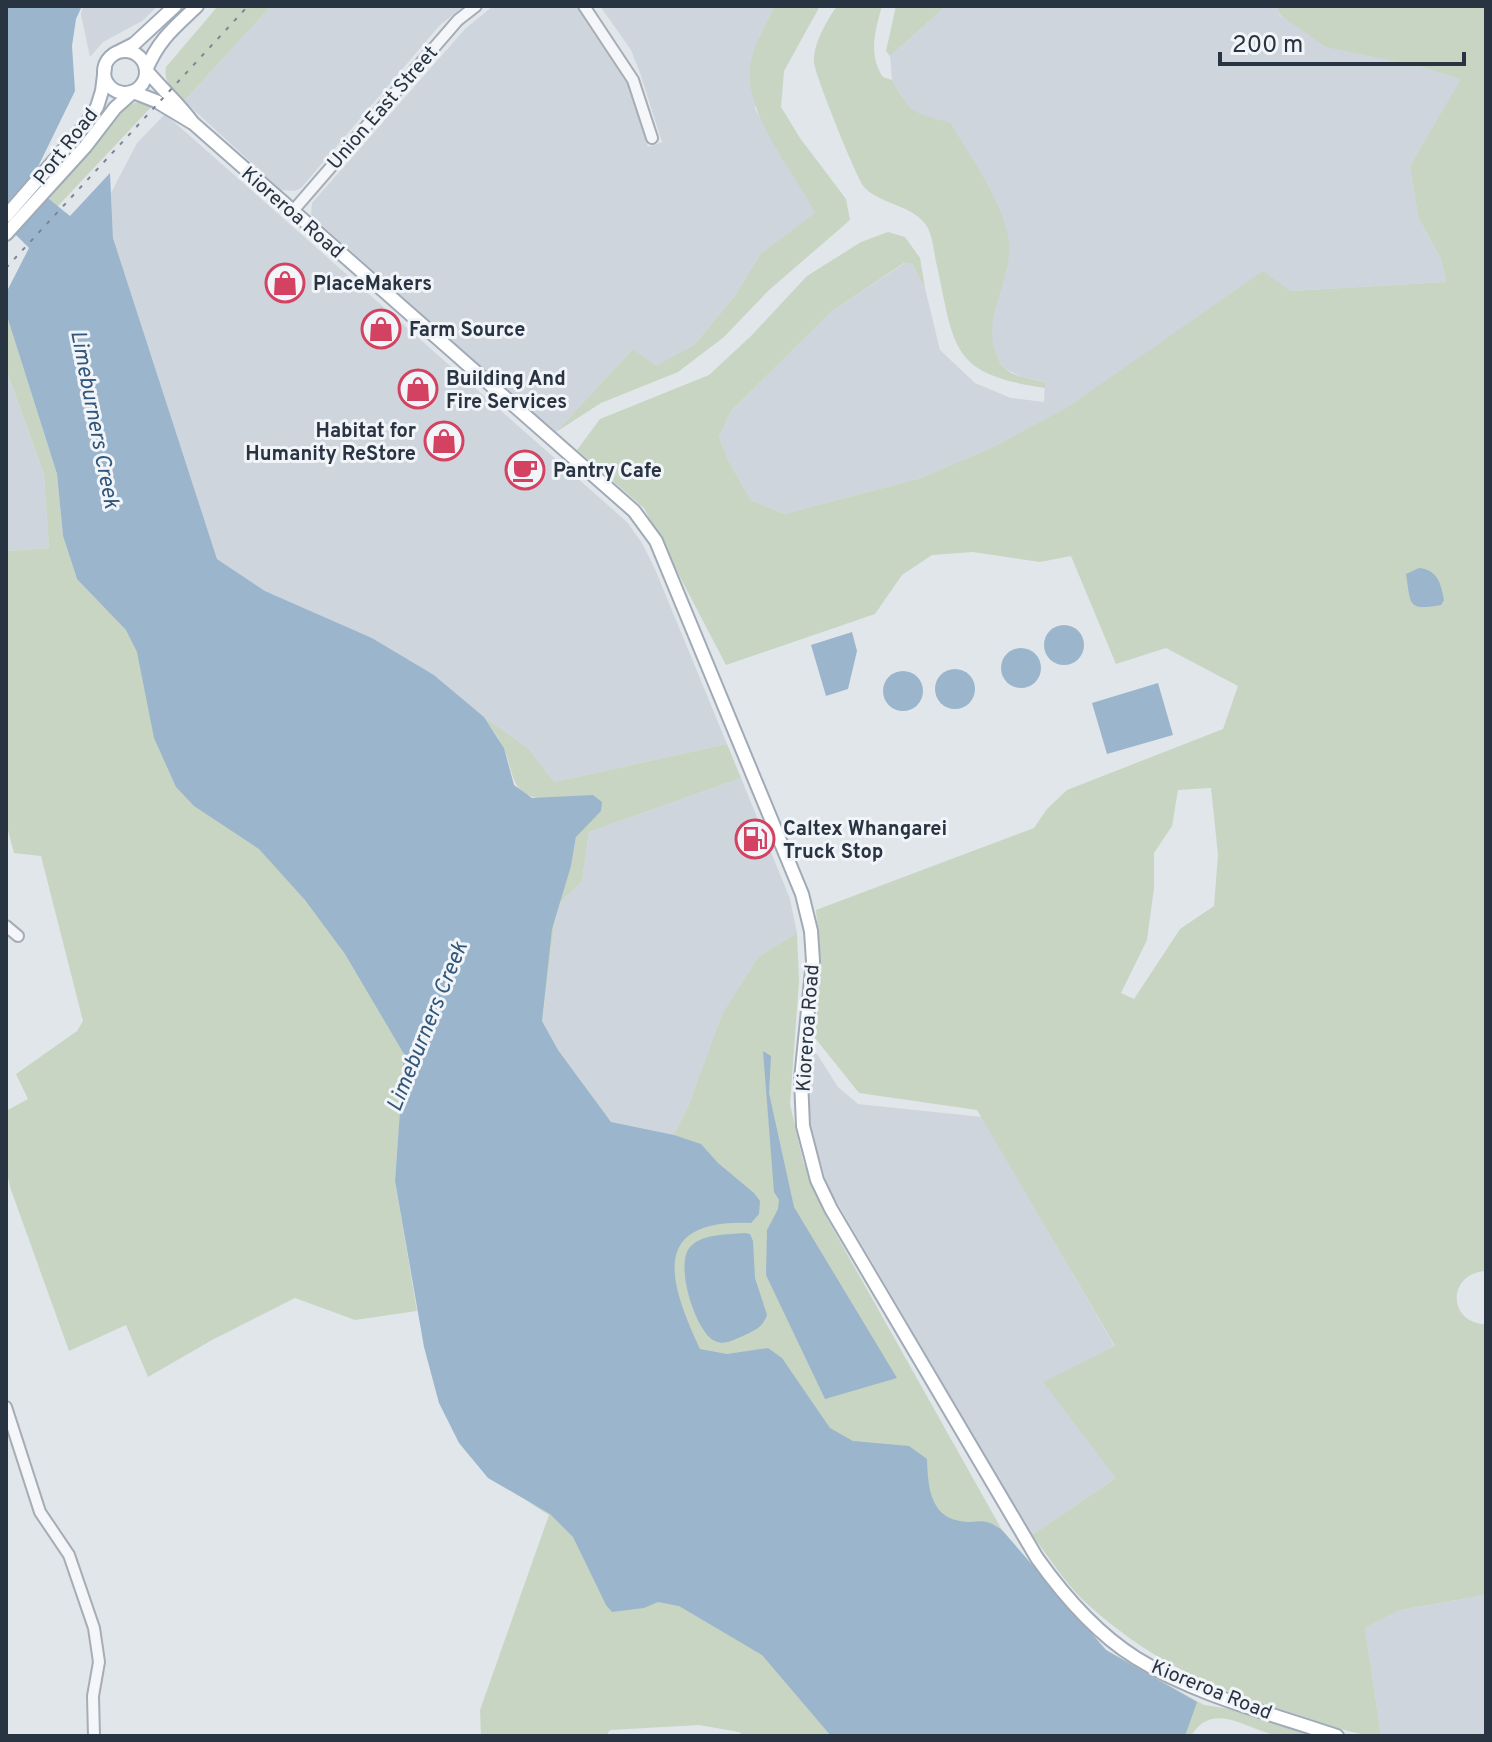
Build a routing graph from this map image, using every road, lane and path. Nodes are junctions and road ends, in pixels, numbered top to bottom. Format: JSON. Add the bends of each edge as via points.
{"nodes":[{"id":1,"x":175,"y":6,"type":"edge"},
{"id":2,"x":197,"y":6,"type":"edge"},
{"id":3,"x":476,"y":6,"type":"edge"},
{"id":4,"x":584,"y":6,"type":"edge"},
{"id":5,"x":117,"y":53,"type":"junction"},
{"id":6,"x":105,"y":67,"type":"junction"},
{"id":7,"x":146,"y":70,"type":"junction"},
{"id":8,"x":133,"y":92,"type":"junction"},
{"id":9,"x":193,"y":123,"type":"junction"},
{"id":10,"x":652,"y":138,"type":"dead end"},
{"id":11,"x":60,"y":166,"type":"junction"},
{"id":12,"x":292,"y":212,"type":"junction"},
{"id":13,"x":6,"y":216,"type":"edge"},
{"id":14,"x":6,"y":234,"type":"edge"},
{"id":15,"x":6,"y":926,"type":"edge"},
{"id":16,"x":18,"y":936,"type":"dead end"},
{"id":17,"x":6,"y":1407,"type":"edge"},
{"id":18,"x":94,"y":1736,"type":"edge"},
{"id":19,"x":1337,"y":1736,"type":"edge"}],
"edges":[{"from":1,"to":5,"type":"main road","name":"Port Road"},
{"from":2,"to":7,"type":"main road","name":"Port Road","via":[[160,42]]},
{"from":3,"to":12,"type":"street","name":"Union East Street","via":[[458,20]]},
{"from":4,"to":10,"type":"street","via":[[633,80]]},
{"from":5,"to":6,"type":"main road","name":"Port Road"},
{"from":5,"to":7,"type":"main road","via":[[136,54]]},
{"from":6,"to":8,"type":"main road","name":"Port Road","via":[[109,86]]},
{"from":6,"to":11,"type":"main road","name":"Port Road","via":[[97,107]]},
{"from":7,"to":8,"type":"main road","name":"Port Road","via":[[143,83]]},
{"from":7,"to":9,"type":"main road","name":"Kioreroa Road"},
{"from":8,"to":9,"type":"main road","name":"Kioreroa Road"},
{"from":8,"to":11,"type":"main road","name":"Port Road","via":[[85,147]]},
{"from":9,"to":12,"type":"main road","name":"Kioreroa Road"},
{"from":11,"to":13,"type":"main road","name":"Port Road"},
{"from":11,"to":14,"type":"main road","name":"Port Road"},
{"from":12,"to":19,"type":"main road","name":"Kioreroa Road","via":[[627,505],[656,541],[804,902],[813,961],[801,1103],[817,1180],[1037,1558],[1090,1621],[1134,1657],[1189,1685]]},
{"from":15,"to":16,"type":"street"},
{"from":17,"to":18,"type":"street","via":[[40,1512],[69,1555],[92,1620],[99,1662]]}]}
